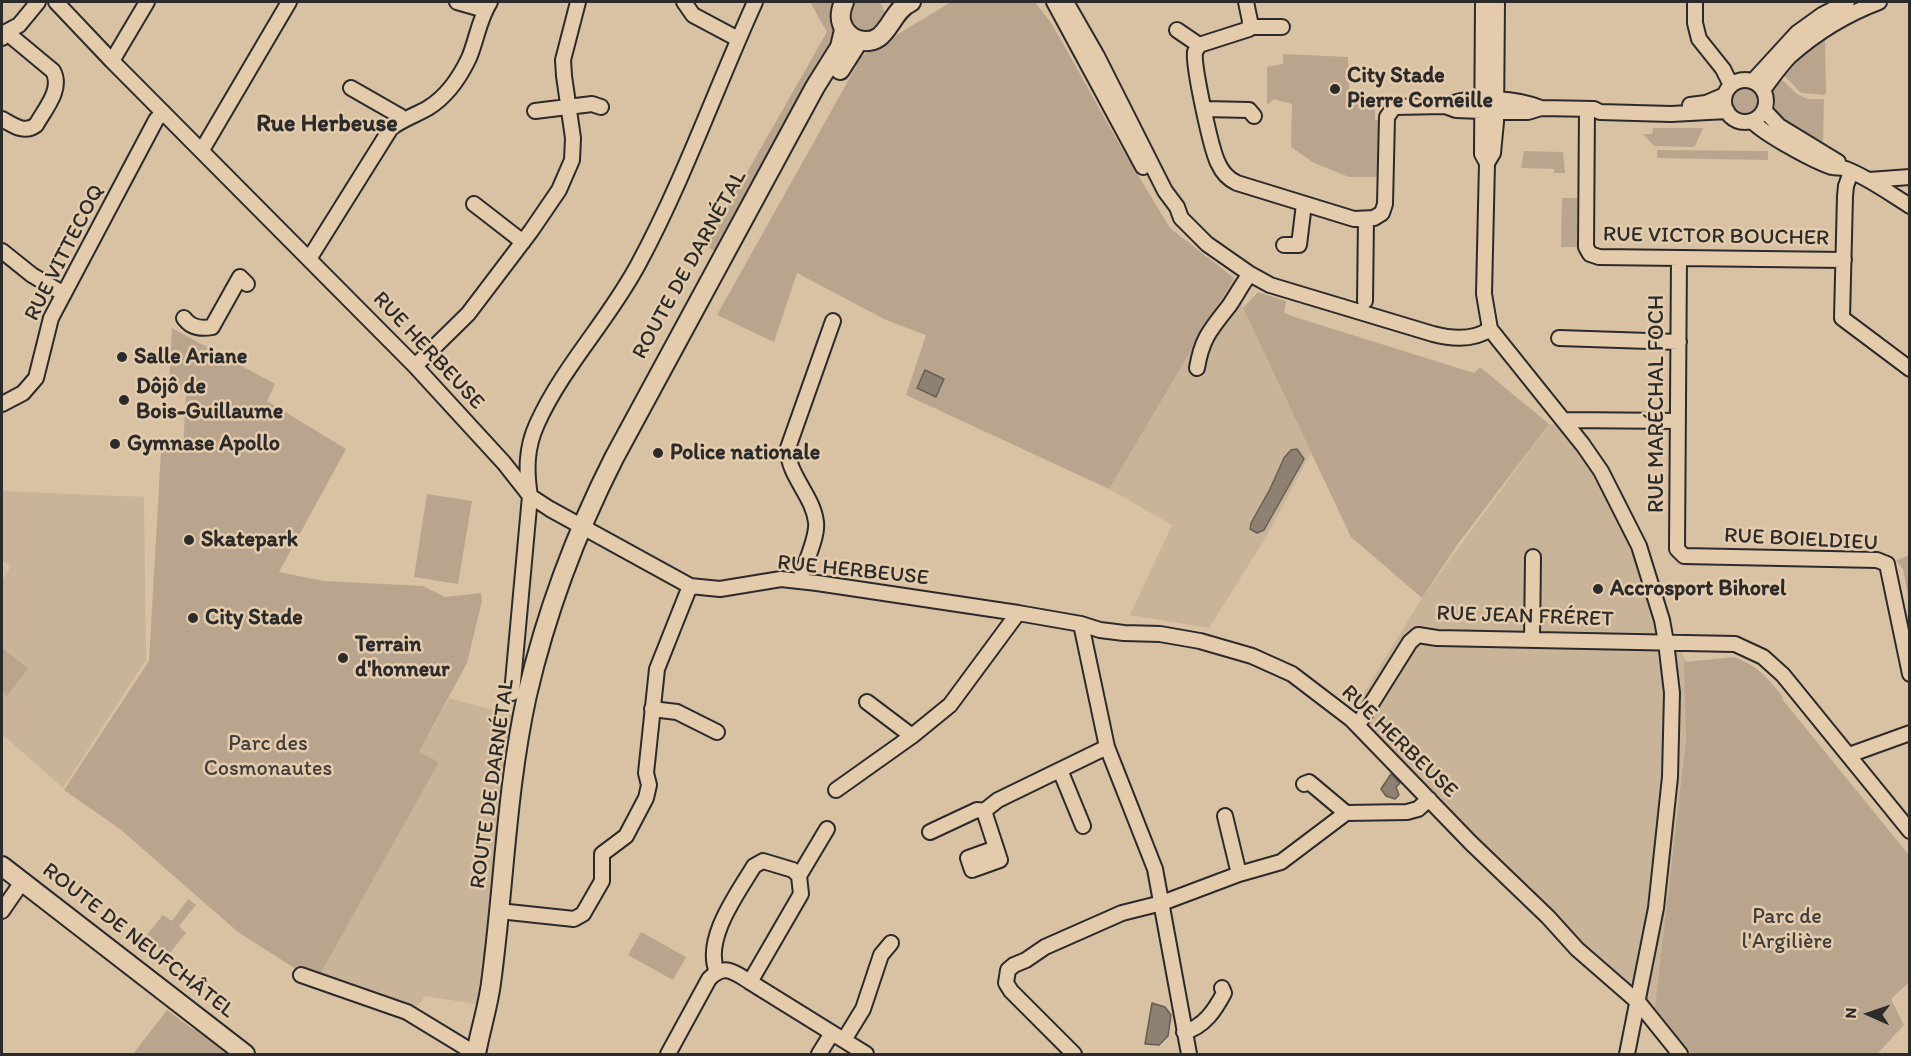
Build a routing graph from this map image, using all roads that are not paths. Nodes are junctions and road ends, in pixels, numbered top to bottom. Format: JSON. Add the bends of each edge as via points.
{"nodes":[{"id":1,"x":38,"y":2,"type":"edge"},
{"id":2,"x":56,"y":2,"type":"edge"},
{"id":3,"x":147,"y":2,"type":"edge"},
{"id":4,"x":289,"y":2,"type":"edge"},
{"id":5,"x":457,"y":2,"type":"edge"},
{"id":6,"x":578,"y":2,"type":"edge"},
{"id":7,"x":684,"y":2,"type":"edge"},
{"id":8,"x":755,"y":2,"type":"edge"},
{"id":9,"x":844,"y":2,"type":"edge"},
{"id":10,"x":887,"y":2,"type":"edge"},
{"id":11,"x":911,"y":2,"type":"edge"},
{"id":12,"x":1054,"y":2,"type":"edge"},
{"id":13,"x":1066,"y":2,"type":"edge"},
{"id":14,"x":1246,"y":2,"type":"edge"},
{"id":15,"x":1482,"y":2,"type":"edge"},
{"id":16,"x":1497,"y":2,"type":"edge"},
{"id":17,"x":1695,"y":2,"type":"edge"},
{"id":18,"x":1847,"y":2,"type":"edge"},
{"id":19,"x":1879,"y":2,"type":"edge"},
{"id":20,"x":487,"y":6,"type":"edge"},
{"id":21,"x":890,"y":22,"type":"junction"},
{"id":22,"x":1250,"y":27,"type":"junction"},
{"id":23,"x":1282,"y":27,"type":"dead end"},
{"id":24,"x":1178,"y":30,"type":"dead end"},
{"id":25,"x":4,"y":35,"type":"edge"},
{"id":26,"x":852,"y":35,"type":"junction"},
{"id":27,"x":738,"y":39,"type":"junction"},
{"id":28,"x":1198,"y":45,"type":"junction"},
{"id":29,"x":112,"y":61,"type":"junction"},
{"id":30,"x":1758,"y":85,"type":"junction"},
{"id":31,"x":351,"y":88,"type":"dead end"},
{"id":32,"x":1728,"y":90,"type":"junction"},
{"id":33,"x":1482,"y":105,"type":"junction"},
{"id":34,"x":1496,"y":106,"type":"junction"},
{"id":35,"x":568,"y":107,"type":"junction"},
{"id":36,"x":601,"y":108,"type":"dead end"},
{"id":37,"x":1205,"y":109,"type":"junction"},
{"id":38,"x":1590,"y":109,"type":"junction"},
{"id":39,"x":1764,"y":110,"type":"junction"},
{"id":40,"x":536,"y":111,"type":"dead end"},
{"id":41,"x":1727,"y":111,"type":"junction"},
{"id":42,"x":163,"y":112,"type":"junction"},
{"id":43,"x":1254,"y":116,"type":"dead end"},
{"id":44,"x":2,"y":119,"type":"edge"},
{"id":45,"x":402,"y":120,"type":"junction"},
{"id":46,"x":1752,"y":121,"type":"junction"},
{"id":47,"x":202,"y":150,"type":"junction"},
{"id":48,"x":1487,"y":163,"type":"junction"},
{"id":49,"x":1847,"y":170,"type":"junction"},
{"id":50,"x":1910,"y":179,"type":"edge"},
{"id":51,"x":1869,"y":180,"type":"junction"},
{"id":52,"x":474,"y":204,"type":"dead end"},
{"id":53,"x":1304,"y":204,"type":"junction"},
{"id":54,"x":1908,"y":206,"type":"edge"},
{"id":55,"x":1181,"y":218,"type":"junction"},
{"id":56,"x":1366,"y":219,"type":"junction"},
{"id":57,"x":523,"y":242,"type":"junction"},
{"id":58,"x":1284,"y":245,"type":"dead end"},
{"id":59,"x":2,"y":251,"type":"edge"},
{"id":60,"x":1679,"y":258,"type":"junction"},
{"id":61,"x":309,"y":259,"type":"junction"},
{"id":62,"x":1844,"y":260,"type":"junction"},
{"id":63,"x":1250,"y":274,"type":"junction"},
{"id":64,"x":248,"y":284,"type":"dead end"},
{"id":65,"x":64,"y":294,"type":"junction"},
{"id":66,"x":1365,"y":301,"type":"dead end"},
{"id":67,"x":184,"y":318,"type":"dead end"},
{"id":68,"x":832,"y":321,"type":"dead end"},
{"id":69,"x":1490,"y":329,"type":"junction"},
{"id":70,"x":1559,"y":338,"type":"dead end"},
{"id":71,"x":1679,"y":342,"type":"junction"},
{"id":72,"x":415,"y":366,"type":"junction"},
{"id":73,"x":1197,"y":368,"type":"dead end"},
{"id":74,"x":1910,"y":369,"type":"edge"},
{"id":75,"x":2,"y":404,"type":"edge"},
{"id":76,"x":1564,"y":420,"type":"junction"},
{"id":77,"x":1678,"y":421,"type":"junction"},
{"id":78,"x":528,"y":452,"type":"junction"},
{"id":79,"x":504,"y":463,"type":"junction"},
{"id":80,"x":530,"y":496,"type":"junction"},
{"id":81,"x":584,"y":526,"type":"junction"},
{"id":82,"x":1677,"y":549,"type":"joint"},
{"id":83,"x":1533,"y":557,"type":"dead end"},
{"id":84,"x":800,"y":581,"type":"junction"},
{"id":85,"x":690,"y":586,"type":"junction"},
{"id":86,"x":1018,"y":614,"type":"junction"},
{"id":87,"x":1081,"y":624,"type":"junction"},
{"id":88,"x":1532,"y":640,"type":"junction"},
{"id":89,"x":1666,"y":642,"type":"junction"},
{"id":90,"x":1910,"y":674,"type":"edge"},
{"id":91,"x":512,"y":693,"type":"dead end"},
{"id":92,"x":867,"y":702,"type":"dead end"},
{"id":93,"x":652,"y":709,"type":"junction"},
{"id":94,"x":1358,"y":725,"type":"junction"},
{"id":95,"x":717,"y":732,"type":"dead end"},
{"id":96,"x":1910,"y":733,"type":"edge"},
{"id":97,"x":912,"y":736,"type":"junction"},
{"id":98,"x":1107,"y":747,"type":"junction"},
{"id":99,"x":1849,"y":755,"type":"junction"},
{"id":100,"x":1060,"y":770,"type":"junction"},
{"id":101,"x":1304,"y":784,"type":"dead end"},
{"id":102,"x":836,"y":790,"type":"dead end"},
{"id":103,"x":1429,"y":799,"type":"junction"},
{"id":104,"x":984,"y":812,"type":"junction"},
{"id":105,"x":1346,"y":813,"type":"junction"},
{"id":106,"x":1225,"y":816,"type":"dead end"},
{"id":107,"x":1083,"y":826,"type":"dead end"},
{"id":108,"x":827,"y":828,"type":"dead end"},
{"id":109,"x":1910,"y":831,"type":"edge"},
{"id":110,"x":930,"y":832,"type":"dead end"},
{"id":111,"x":996,"y":848,"type":"dead end"},
{"id":112,"x":2,"y":866,"type":"edge"},
{"id":113,"x":1239,"y":874,"type":"junction"},
{"id":114,"x":799,"y":876,"type":"junction"},
{"id":115,"x":22,"y":882,"type":"junction"},
{"id":116,"x":1162,"y":903,"type":"junction"},
{"id":117,"x":2,"y":911,"type":"edge"},
{"id":118,"x":499,"y":911,"type":"junction"},
{"id":119,"x":891,"y":943,"type":"dead end"},
{"id":120,"x":717,"y":972,"type":"junction"},
{"id":121,"x":301,"y":975,"type":"dead end"},
{"id":122,"x":750,"y":981,"type":"junction"},
{"id":123,"x":1222,"y":988,"type":"dead end"},
{"id":124,"x":1639,"y":1003,"type":"junction"},
{"id":125,"x":1184,"y":1032,"type":"junction"},
{"id":126,"x":832,"y":1033,"type":"junction"},
{"id":127,"x":844,"y":1040,"type":"junction"},
{"id":128,"x":245,"y":1054,"type":"edge"},
{"id":129,"x":477,"y":1054,"type":"edge"},
{"id":130,"x":668,"y":1054,"type":"edge"},
{"id":131,"x":819,"y":1054,"type":"edge"},
{"id":132,"x":866,"y":1054,"type":"edge"},
{"id":133,"x":1074,"y":1054,"type":"edge"},
{"id":134,"x":1189,"y":1054,"type":"edge"},
{"id":135,"x":1627,"y":1054,"type":"edge"},
{"id":136,"x":1680,"y":1054,"type":"edge"}],
"edges":[{"from":1,"to":25,"type":"street","via":[[19,25]]},
{"from":2,"to":29,"type":"street","name":"RUE HERBEUSE"},
{"from":3,"to":29,"type":"street"},
{"from":4,"to":47,"type":"street"},
{"from":5,"to":20,"type":"street"},
{"from":6,"to":35,"type":"street","via":[[563,60]]},
{"from":7,"to":27,"type":"street","via":[[693,15]]},
{"from":8,"to":27,"type":"street"},
{"from":9,"to":26,"type":"main road","via":[[840,15]]},
{"from":10,"to":21,"type":"main road"},
{"from":11,"to":21,"type":"main road","via":[[896,12]]},
{"from":12,"to":55,"type":"street","via":[[1163,204]]},
{"from":13,"to":55,"type":"street"},
{"from":14,"to":22,"type":"street"},
{"from":15,"to":33,"type":"street"},
{"from":16,"to":34,"type":"street"},
{"from":17,"to":32,"type":"street","via":[[1699,39],[1724,69]]},
{"from":18,"to":30,"type":"street","via":[[1797,33]]},
{"from":19,"to":30,"type":"street","via":[[1856,10],[1818,34]]},
{"from":20,"to":45,"type":"street","via":[[469,56],[447,92],[431,106]]},
{"from":21,"to":26,"type":"main road","via":[[887,30],[875,39]]},
{"from":22,"to":23,"type":"street"},
{"from":22,"to":28,"type":"street"},
{"from":24,"to":28,"type":"street"},
{"from":25,"to":44,"type":"street","via":[[52,71],[56,84],[32,128],[19,129]]},
{"from":26,"to":81,"type":"main road","name":"ROUTE DE DARNÉTAL","via":[[840,46],[815,87],[645,399],[592,501]]},
{"from":27,"to":78,"type":"street","via":[[658,227],[624,291],[547,404]]},
{"from":28,"to":37,"type":"street","via":[[1194,57]]},
{"from":29,"to":42,"type":"street","name":"RUE HERBEUSE"},
{"from":30,"to":32,"type":"street","via":[[1742,80]]},
{"from":30,"to":39,"type":"street","via":[[1766,98]]},
{"from":31,"to":45,"type":"street"},
{"from":32,"to":38,"type":"street","via":[[1706,103],[1600,104]]},
{"from":32,"to":41,"type":"street"},
{"from":33,"to":34,"type":"street"},
{"from":33,"to":48,"type":"street","via":[[1482,154]]},
{"from":33,"to":56,"type":"street","via":[[1456,110],[1445,106],[1398,106],[1389,112],[1384,209],[1378,216]]},
{"from":34,"to":38,"type":"street","via":[[1528,112],[1541,108]]},
{"from":34,"to":48,"type":"street","via":[[1493,153]]},
{"from":35,"to":36,"type":"street","via":[[592,104]]},
{"from":35,"to":40,"type":"street"},
{"from":35,"to":57,"type":"street","via":[[572,160],[559,190]]},
{"from":37,"to":43,"type":"street","via":[[1250,110]]},
{"from":37,"to":53,"type":"street","via":[[1215,155],[1225,175],[1244,186]]},
{"from":38,"to":41,"type":"street","via":[[1671,114]]},
{"from":38,"to":60,"type":"street","name":"RUE VICTOR BOUCHER","via":[[1586,247],[1590,255]]},
{"from":39,"to":46,"type":"street"},
{"from":39,"to":49,"type":"street","via":[[1779,126],[1834,158]]},
{"from":41,"to":46,"type":"street","via":[[1736,120]]},
{"from":42,"to":47,"type":"street","name":"RUE HERBEUSE"},
{"from":42,"to":65,"type":"street","name":"RUE VITTECOQ"},
{"from":45,"to":61,"type":"street","via":[[391,128]]},
{"from":46,"to":49,"type":"street","via":[[1795,149]]},
{"from":47,"to":61,"type":"street","name":"RUE HERBEUSE"},
{"from":48,"to":69,"type":"street","via":[[1484,294]]},
{"from":49,"to":51,"type":"street"},
{"from":49,"to":62,"type":"street"},
{"from":50,"to":51,"type":"street"},
{"from":50,"to":54,"type":"street","via":[[1904,192]]},
{"from":51,"to":54,"type":"street"},
{"from":52,"to":57,"type":"street"},
{"from":53,"to":56,"type":"street"},
{"from":53,"to":58,"type":"street","via":[[1299,245]]},
{"from":55,"to":63,"type":"street","via":[[1207,244]]},
{"from":56,"to":66,"type":"street"},
{"from":57,"to":72,"type":"street","via":[[468,314]]},
{"from":59,"to":65,"type":"street"},
{"from":60,"to":62,"type":"street","name":"RUE VICTOR BOUCHER"},
{"from":60,"to":71,"type":"street","name":"RUE MARÉCHAL FOCH"},
{"from":61,"to":72,"type":"street","name":"RUE HERBEUSE"},
{"from":62,"to":74,"type":"street","via":[[1842,318]]},
{"from":63,"to":69,"type":"street","via":[[1270,285],[1443,337],[1471,337]]},
{"from":63,"to":73,"type":"street","via":[[1210,329],[1200,349]]},
{"from":64,"to":67,"type":"street","via":[[240,277],[212,327],[200,329]]},
{"from":65,"to":75,"type":"street","name":"RUE VITTECOQ","via":[[51,318],[36,378],[24,393]]},
{"from":68,"to":84,"type":"street","via":[[788,447],[788,459],[816,525]]},
{"from":69,"to":76,"type":"street"},
{"from":70,"to":71,"type":"street"},
{"from":71,"to":77,"type":"street","name":"RUE MARÉCHAL FOCH"},
{"from":72,"to":79,"type":"street","name":"RUE HERBEUSE"},
{"from":76,"to":77,"type":"street"},
{"from":76,"to":89,"type":"street","via":[[1601,471],[1640,546]]},
{"from":77,"to":82,"type":"street","name":"RUE MARÉCHAL FOCH"},
{"from":78,"to":79,"type":"street","via":[[520,459]]},
{"from":78,"to":80,"type":"street","name":"ROUTE DE DARNÉTAL"},
{"from":79,"to":80,"type":"street","name":"RUE HERBEUSE"},
{"from":80,"to":81,"type":"street","name":"RUE HERBEUSE"},
{"from":80,"to":91,"type":"street","name":"ROUTE DE DARNÉTAL"},
{"from":81,"to":85,"type":"street","name":"RUE HERBEUSE"},
{"from":81,"to":118,"type":"main road","name":"ROUTE DE DARNÉTAL","via":[[555,594],[527,695]]},
{"from":82,"to":90,"type":"street","name":"RUE BOIELDIEU","via":[[1684,556],[1877,560],[1887,564]]},
{"from":83,"to":88,"type":"street"},
{"from":84,"to":85,"type":"street","name":"RUE HERBEUSE","via":[[781,579],[720,590]]},
{"from":84,"to":86,"type":"street","name":"RUE HERBEUSE"},
{"from":85,"to":93,"type":"street","via":[[657,669]]},
{"from":86,"to":87,"type":"street","name":"RUE HERBEUSE"},
{"from":86,"to":97,"type":"street","via":[[950,705]]},
{"from":87,"to":94,"type":"street","name":"RUE HERBEUSE","via":[[1100,630],[1200,640],[1252,656],[1292,674]]},
{"from":87,"to":98,"type":"street"},
{"from":88,"to":89,"type":"street","name":"RUE JEAN FRÉRET"},
{"from":88,"to":94,"type":"street","name":"RUE JEAN FRÉRET","via":[[1418,635]]},
{"from":89,"to":99,"type":"street","name":"RUE JEAN FRÉRET","via":[[1735,644],[1763,657],[1783,675]]},
{"from":89,"to":124,"type":"street","via":[[1672,703],[1670,777],[1656,908]]},
{"from":92,"to":97,"type":"street"},
{"from":93,"to":95,"type":"street","via":[[677,712]]},
{"from":93,"to":118,"type":"street","via":[[646,798],[626,836],[602,854],[602,880],[583,914],[574,919]]},
{"from":94,"to":103,"type":"street","name":"RUE HERBEUSE"},
{"from":96,"to":99,"type":"street"},
{"from":97,"to":102,"type":"street"},
{"from":98,"to":100,"type":"street"},
{"from":98,"to":116,"type":"street","via":[[1155,869]]},
{"from":99,"to":109,"type":"street","name":"RUE JEAN FRÉRET"},
{"from":100,"to":104,"type":"street","via":[[998,800]]},
{"from":100,"to":107,"type":"street"},
{"from":101,"to":105,"type":"street","via":[[1309,782]]},
{"from":103,"to":105,"type":"street","via":[[1418,809],[1407,812]]},
{"from":103,"to":124,"type":"street","name":"RUE HERBEUSE","via":[[1577,949]]},
{"from":104,"to":110,"type":"street","via":[[977,810]]},
{"from":104,"to":111,"type":"street"},
{"from":105,"to":113,"type":"street","via":[[1281,862]]},
{"from":106,"to":113,"type":"street"},
{"from":108,"to":114,"type":"street"},
{"from":112,"to":115,"type":"main road","name":"ROUTE DE NEUFCHÂTEL"},
{"from":113,"to":116,"type":"street"},
{"from":114,"to":120,"type":"street","via":[[793,870],[763,861],[754,866],[718,927],[713,959]]},
{"from":114,"to":122,"type":"street","via":[[801,894]]},
{"from":115,"to":117,"type":"street"},
{"from":115,"to":128,"type":"main road","name":"ROUTE DE NEUFCHÂTEL"},
{"from":116,"to":125,"type":"street"},
{"from":116,"to":133,"type":"street","via":[[1122,913],[1045,947],[1008,970],[1006,984],[1011,991]]},
{"from":118,"to":129,"type":"main road","name":"ROUTE DE DARNÉTAL","via":[[491,985]]},
{"from":119,"to":127,"type":"street","via":[[880,955],[863,1009]]},
{"from":120,"to":122,"type":"street","via":[[734,972]]},
{"from":120,"to":130,"type":"street"},
{"from":121,"to":129,"type":"street","via":[[407,1012]]},
{"from":122,"to":126,"type":"street"},
{"from":123,"to":125,"type":"street","via":[[1224,993],[1216,1008],[1198,1027]]},
{"from":124,"to":135,"type":"street"},
{"from":124,"to":136,"type":"street","name":"RUE HERBEUSE"},
{"from":125,"to":134,"type":"street"},
{"from":126,"to":127,"type":"street"},
{"from":126,"to":131,"type":"street"},
{"from":127,"to":132,"type":"street"}]}
